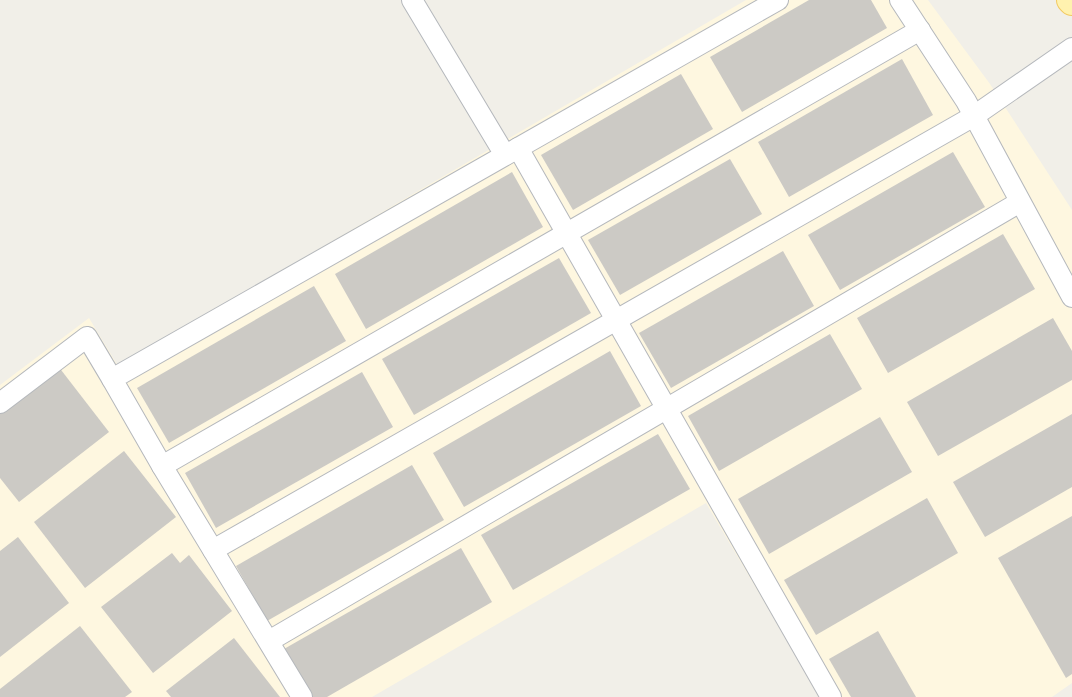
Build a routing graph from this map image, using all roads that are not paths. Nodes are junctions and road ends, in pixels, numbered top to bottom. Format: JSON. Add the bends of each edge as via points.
{"nodes":[{"id":1,"x":412,"y":0,"type":"edge"},
{"id":2,"x":778,"y":0,"type":"edge"},
{"id":3,"x":900,"y":0,"type":"edge"},
{"id":4,"x":920,"y":30,"type":"junction"},
{"id":5,"x":1072,"y":48,"type":"edge"},
{"id":6,"x":974,"y":116,"type":"junction"},
{"id":7,"x":512,"y":151,"type":"junction"},
{"id":8,"x":1020,"y":202,"type":"junction"},
{"id":9,"x":566,"y":233,"type":"junction"},
{"id":10,"x":1072,"y":297,"type":"edge"},
{"id":11,"x":616,"y":320,"type":"junction"},
{"id":12,"x":112,"y":380,"type":"junction"},
{"id":13,"x":0,"y":403,"type":"edge"},
{"id":14,"x":667,"y":409,"type":"junction"},
{"id":15,"x":162,"y":466,"type":"junction"},
{"id":16,"x":213,"y":550,"type":"junction"},
{"id":17,"x":269,"y":641,"type":"junction"},
{"id":18,"x":302,"y":697,"type":"edge"},
{"id":19,"x":831,"y":697,"type":"edge"}],
"edges":[{"from":1,"to":7,"type":"street"},
{"from":2,"to":7,"type":"street"},
{"from":3,"to":4,"type":"street"},
{"from":4,"to":6,"type":"street"},
{"from":4,"to":9,"type":"street"},
{"from":5,"to":6,"type":"street"},
{"from":6,"to":8,"type":"street"},
{"from":6,"to":11,"type":"street"},
{"from":7,"to":9,"type":"street"},
{"from":7,"to":12,"type":"street"},
{"from":8,"to":10,"type":"street"},
{"from":8,"to":14,"type":"street"},
{"from":9,"to":11,"type":"street"},
{"from":9,"to":15,"type":"street"},
{"from":11,"to":14,"type":"street"},
{"from":11,"to":16,"type":"street"},
{"from":12,"to":13,"type":"street","via":[[87,336]]},
{"from":12,"to":15,"type":"street"},
{"from":14,"to":17,"type":"street"},
{"from":14,"to":19,"type":"street"},
{"from":15,"to":16,"type":"street"},
{"from":16,"to":17,"type":"street"},
{"from":17,"to":18,"type":"street"}]}
